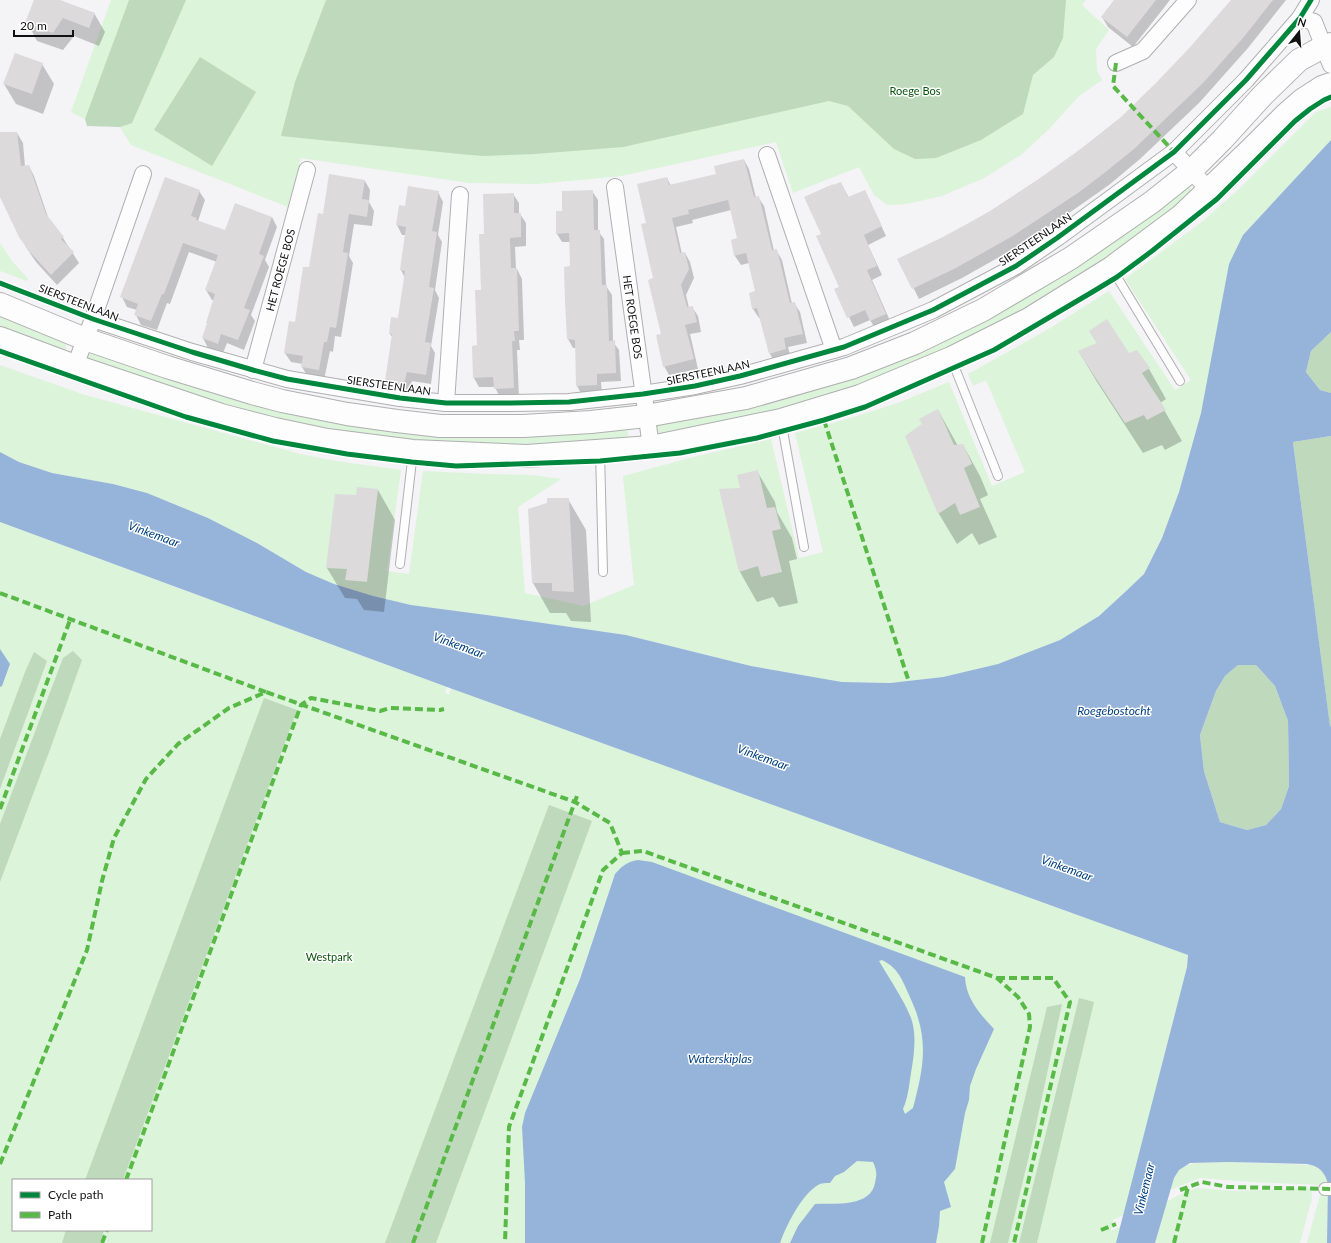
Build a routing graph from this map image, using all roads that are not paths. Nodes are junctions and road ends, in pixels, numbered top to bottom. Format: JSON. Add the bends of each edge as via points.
{"nodes":[{"id":1,"x":1188,"y":0,"type":"edge"},
{"id":2,"x":1311,"y":0,"type":"edge"},
{"id":3,"x":1300,"y":18,"type":"junction"},
{"id":4,"x":1328,"y":52,"type":"edge"},
{"id":5,"x":1116,"y":63,"type":"dead end"},
{"id":6,"x":1331,"y":84,"type":"edge"},
{"id":7,"x":1174,"y":152,"type":"junction"},
{"id":8,"x":767,"y":155,"type":"dead end"},
{"id":9,"x":307,"y":170,"type":"dead end"},
{"id":10,"x":1192,"y":170,"type":"junction"},
{"id":11,"x":143,"y":174,"type":"dead end"},
{"id":12,"x":614,"y":187,"type":"dead end"},
{"id":13,"x":1209,"y":190,"type":"junction"},
{"id":14,"x":460,"y":195,"type":"dead end"},
{"id":15,"x":1111,"y":268,"type":"junction"},
{"id":16,"x":0,"y":304,"type":"edge"},
{"id":17,"x":93,"y":319,"type":"junction"},
{"id":18,"x":0,"y":338,"type":"edge"},
{"id":19,"x":85,"y":339,"type":"junction"},
{"id":20,"x":834,"y":350,"type":"junction"},
{"id":21,"x":951,"y":358,"type":"junction"},
{"id":22,"x":75,"y":366,"type":"junction"},
{"id":23,"x":254,"y":370,"type":"junction"},
{"id":24,"x":1180,"y":381,"type":"dead end"},
{"id":25,"x":644,"y":394,"type":"junction"},
{"id":26,"x":446,"y":403,"type":"junction"},
{"id":27,"x":646,"y":416,"type":"junction"},
{"id":28,"x":781,"y":420,"type":"junction"},
{"id":29,"x":651,"y":447,"type":"junction"},
{"id":30,"x":600,"y":450,"type":"junction"},
{"id":31,"x":414,"y":451,"type":"junction"},
{"id":32,"x":998,"y":476,"type":"dead end"},
{"id":33,"x":804,"y":547,"type":"dead end"},
{"id":34,"x":400,"y":564,"type":"dead end"},
{"id":35,"x":603,"y":572,"type":"dead end"}],
"edges":[{"from":1,"to":5,"type":"street","via":[[1143,50]]},
{"from":2,"to":3,"type":"street","name":"SIERSTEENLAAN"},
{"from":3,"to":4,"type":"street","via":[[1314,22]]},
{"from":3,"to":7,"type":"street","name":"SIERSTEENLAAN","via":[[1246,80]]},
{"from":4,"to":10,"type":"main road","via":[[1299,60]]},
{"from":6,"to":13,"type":"main road","via":[[1302,100]]},
{"from":7,"to":10,"type":"street"},
{"from":7,"to":20,"type":"street","name":"SIERSTEENLAAN","via":[[1016,266],[933,310]]},
{"from":8,"to":20,"type":"street"},
{"from":9,"to":23,"type":"street","name":"HET ROEGE BOS"},
{"from":10,"to":13,"type":"street"},
{"from":10,"to":27,"type":"main road","via":[[1152,202],[1071,258],[983,310],[915,342],[851,368],[746,398]]},
{"from":11,"to":17,"type":"street"},
{"from":12,"to":25,"type":"street","name":"HET ROEGE BOS"},
{"from":13,"to":15,"type":"main road","via":[[1182,215]]},
{"from":14,"to":26,"type":"street"},
{"from":15,"to":21,"type":"main road","via":[[1029,318]]},
{"from":15,"to":24,"type":"lane"},
{"from":16,"to":19,"type":"main road"},
{"from":17,"to":19,"type":"street"},
{"from":17,"to":23,"type":"street","name":"SIERSTEENLAAN"},
{"from":18,"to":22,"type":"main road"},
{"from":19,"to":22,"type":"street"},
{"from":19,"to":27,"type":"main road","via":[[282,402],[361,416],[440,426],[523,426]]},
{"from":20,"to":25,"type":"street","name":"SIERSTEENLAAN","via":[[740,376]]},
{"from":21,"to":28,"type":"main road","via":[[860,396]]},
{"from":21,"to":32,"type":"lane"},
{"from":22,"to":31,"type":"main road","via":[[221,415],[275,429],[327,440]]},
{"from":23,"to":26,"type":"street","name":"SIERSTEENLAAN","via":[[287,379],[392,397]]},
{"from":25,"to":26,"type":"street","name":"SIERSTEENLAAN","via":[[569,402]]},
{"from":25,"to":27,"type":"street","name":"HET ROEGE BOS"},
{"from":27,"to":29,"type":"street","name":"HET ROEGE BOS"},
{"from":28,"to":29,"type":"main road"},
{"from":28,"to":33,"type":"lane"},
{"from":29,"to":30,"type":"main road"},
{"from":30,"to":31,"type":"main road","via":[[527,456]]},
{"from":30,"to":35,"type":"lane"},
{"from":31,"to":34,"type":"lane"}]}
